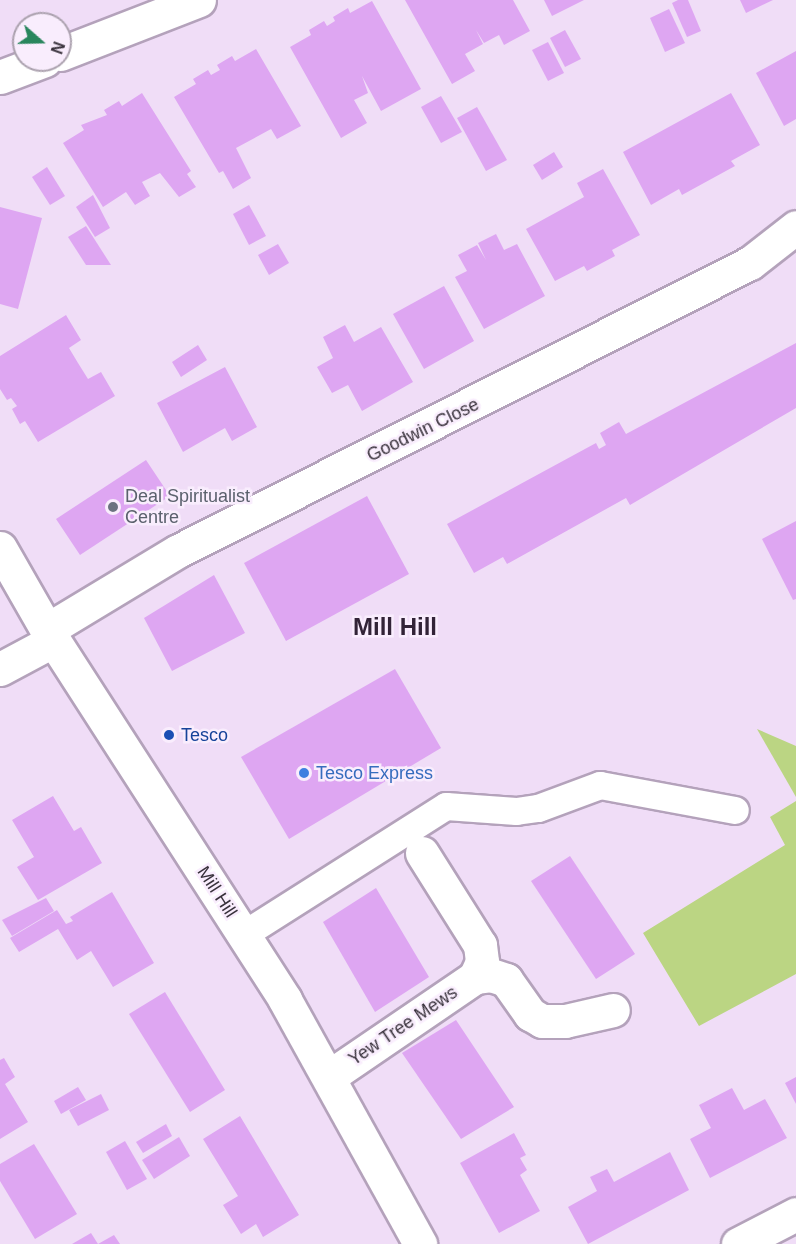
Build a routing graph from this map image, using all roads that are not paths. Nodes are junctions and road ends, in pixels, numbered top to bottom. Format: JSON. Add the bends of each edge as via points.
{"nodes":[{"id":1,"x":199,"y":0,"type":"edge"},
{"id":2,"x":72,"y":49,"type":"edge"},
{"id":3,"x":796,"y":227,"type":"edge"},
{"id":4,"x":0,"y":548,"type":"edge"},
{"id":5,"x":51,"y":635,"type":"junction"},
{"id":6,"x":0,"y":669,"type":"edge"},
{"id":7,"x":735,"y":810,"type":"dead end"},
{"id":8,"x":422,"y":853,"type":"dead end"},
{"id":9,"x":244,"y":934,"type":"junction"},
{"id":10,"x":475,"y":977,"type":"junction"},
{"id":11,"x":612,"y":1010,"type":"dead end"},
{"id":12,"x":330,"y":1076,"type":"junction"},
{"id":13,"x":796,"y":1214,"type":"edge"},
{"id":14,"x":420,"y":1244,"type":"edge"},
{"id":15,"x":738,"y":1244,"type":"edge"}],
"edges":[{"from":1,"to":2,"type":"street"},
{"from":3,"to":5,"type":"street","name":"Goodwin Close","via":[[750,263],[178,551]]},
{"from":4,"to":5,"type":"street","name":"Mill Hill"},
{"from":5,"to":6,"type":"street","name":"Goodwin Close"},
{"from":5,"to":9,"type":"street","name":"Mill Hill"},
{"from":7,"to":9,"type":"lane","via":[[600,785],[538,808],[516,811],[446,806]]},
{"from":8,"to":10,"type":"street","name":"Yew Tree Mews","via":[[480,945],[482,962]]},
{"from":9,"to":12,"type":"street","name":"Mill Hill"},
{"from":10,"to":11,"type":"street","name":"Yew Tree Mews","via":[[491,975],[506,980],[530,1014],[542,1021],[565,1021]]},
{"from":10,"to":12,"type":"street","name":"Yew Tree Mews"},
{"from":12,"to":14,"type":"street","name":"Mill Hill"},
{"from":13,"to":15,"type":"street"}]}
